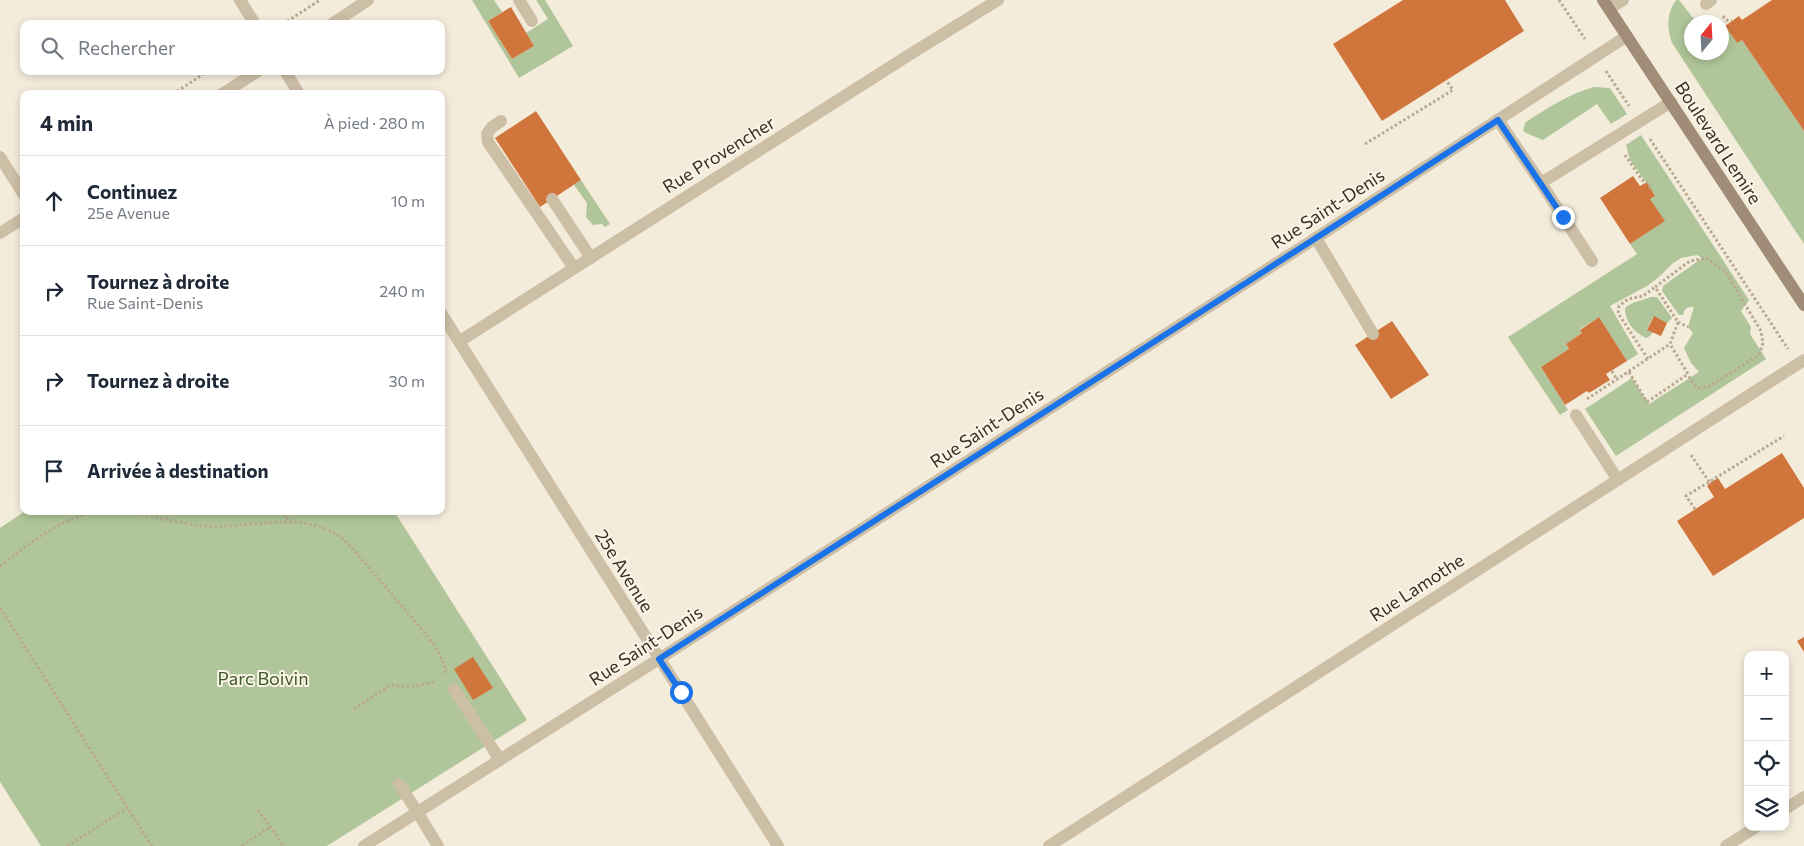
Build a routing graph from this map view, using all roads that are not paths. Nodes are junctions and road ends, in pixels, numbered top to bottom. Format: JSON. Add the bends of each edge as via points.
{"nodes":[{"id":1,"x":240,"y":0,"type":"edge"},
{"id":2,"x":368,"y":0,"type":"edge"},
{"id":3,"x":518,"y":0,"type":"edge"},
{"id":4,"x":998,"y":0,"type":"edge"},
{"id":5,"x":1623,"y":0,"type":"edge"},
{"id":6,"x":1606,"y":4,"type":"edge"},
{"id":7,"x":253,"y":20,"type":"edge"},
{"id":8,"x":338,"y":20,"type":"edge"},
{"id":9,"x":532,"y":22,"type":"dead end"},
{"id":10,"x":1627,"y":36,"type":"junction"},
{"id":11,"x":252,"y":75,"type":"edge"},
{"id":12,"x":287,"y":75,"type":"edge"},
{"id":13,"x":228,"y":90,"type":"edge"},
{"id":14,"x":297,"y":90,"type":"edge"},
{"id":15,"x":1671,"y":102,"type":"junction"},
{"id":16,"x":1498,"y":120,"type":"junction"},
{"id":17,"x":501,"y":121,"type":"dead end"},
{"id":18,"x":0,"y":157,"type":"edge"},
{"id":19,"x":1541,"y":183,"type":"junction"},
{"id":20,"x":20,"y":189,"type":"edge"},
{"id":21,"x":552,"y":199,"type":"dead end"},
{"id":22,"x":20,"y":220,"type":"edge"},
{"id":23,"x":570,"y":227,"type":"junction"},
{"id":24,"x":0,"y":233,"type":"edge"},
{"id":25,"x":554,"y":236,"type":"junction"},
{"id":26,"x":1316,"y":238,"type":"junction"},
{"id":27,"x":590,"y":258,"type":"junction"},
{"id":28,"x":1592,"y":261,"type":"dead end"},
{"id":29,"x":574,"y":268,"type":"junction"},
{"id":30,"x":1804,"y":305,"type":"edge"},
{"id":31,"x":445,"y":319,"type":"edge"},
{"id":32,"x":1373,"y":334,"type":"dead end"},
{"id":33,"x":460,"y":341,"type":"junction"},
{"id":34,"x":1804,"y":360,"type":"edge"},
{"id":35,"x":1576,"y":415,"type":"dead end"},
{"id":36,"x":1618,"y":480,"type":"junction"},
{"id":37,"x":659,"y":659,"type":"junction"},
{"id":38,"x":451,"y":684,"type":"road end"},
{"id":39,"x":500,"y":760,"type":"junction"},
{"id":40,"x":399,"y":784,"type":"dead end"},
{"id":41,"x":1804,"y":797,"type":"edge"},
{"id":42,"x":1789,"y":806,"type":"edge"},
{"id":43,"x":418,"y":813,"type":"junction"},
{"id":44,"x":1750,"y":831,"type":"edge"},
{"id":45,"x":364,"y":846,"type":"edge"},
{"id":46,"x":438,"y":846,"type":"edge"},
{"id":47,"x":778,"y":846,"type":"edge"},
{"id":48,"x":1049,"y":846,"type":"edge"},
{"id":49,"x":1726,"y":846,"type":"edge"}],
"edges":[{"from":1,"to":7,"type":"street"},
{"from":2,"to":8,"type":"street"},
{"from":3,"to":9,"type":"street"},
{"from":4,"to":27,"type":"street","name":"Rue Provencher"},
{"from":5,"to":6,"type":"street"},
{"from":6,"to":10,"type":"main road","name":"Boulevard Lemire"},
{"from":10,"to":15,"type":"main road","name":"Boulevard Lemire"},
{"from":10,"to":16,"type":"street","name":"Rue Saint-Denis"},
{"from":11,"to":13,"type":"street"},
{"from":12,"to":14,"type":"street"},
{"from":15,"to":19,"type":"street"},
{"from":15,"to":30,"type":"main road","name":"Boulevard Lemire"},
{"from":16,"to":19,"type":"street"},
{"from":16,"to":26,"type":"street","name":"Rue Saint-Denis"},
{"from":17,"to":25,"type":"street","via":[[487,134],[488,142]]},
{"from":18,"to":20,"type":"street"},
{"from":19,"to":28,"type":"street"},
{"from":21,"to":23,"type":"street"},
{"from":22,"to":24,"type":"street"},
{"from":23,"to":25,"type":"street"},
{"from":23,"to":27,"type":"street"},
{"from":25,"to":29,"type":"street"},
{"from":26,"to":32,"type":"street"},
{"from":26,"to":37,"type":"street","name":"Rue Saint-Denis"},
{"from":27,"to":29,"type":"street","name":"Rue Provencher"},
{"from":29,"to":33,"type":"street","name":"Rue Provencher"},
{"from":31,"to":33,"type":"street","name":"25e Avenue"},
{"from":33,"to":37,"type":"street","name":"25e Avenue"},
{"from":34,"to":36,"type":"street","name":"Rue Lamothe"},
{"from":35,"to":36,"type":"street"},
{"from":36,"to":48,"type":"street","name":"Rue Lamothe"},
{"from":37,"to":39,"type":"street","name":"Rue Saint-Denis"},
{"from":37,"to":47,"type":"street","name":"25e Avenue"},
{"from":38,"to":39,"type":"street"},
{"from":39,"to":43,"type":"street","name":"Rue Saint-Denis"},
{"from":40,"to":43,"type":"street"},
{"from":41,"to":42,"type":"street"},
{"from":43,"to":45,"type":"street","name":"Rue Saint-Denis"},
{"from":43,"to":46,"type":"street"},
{"from":44,"to":49,"type":"street"}]}
